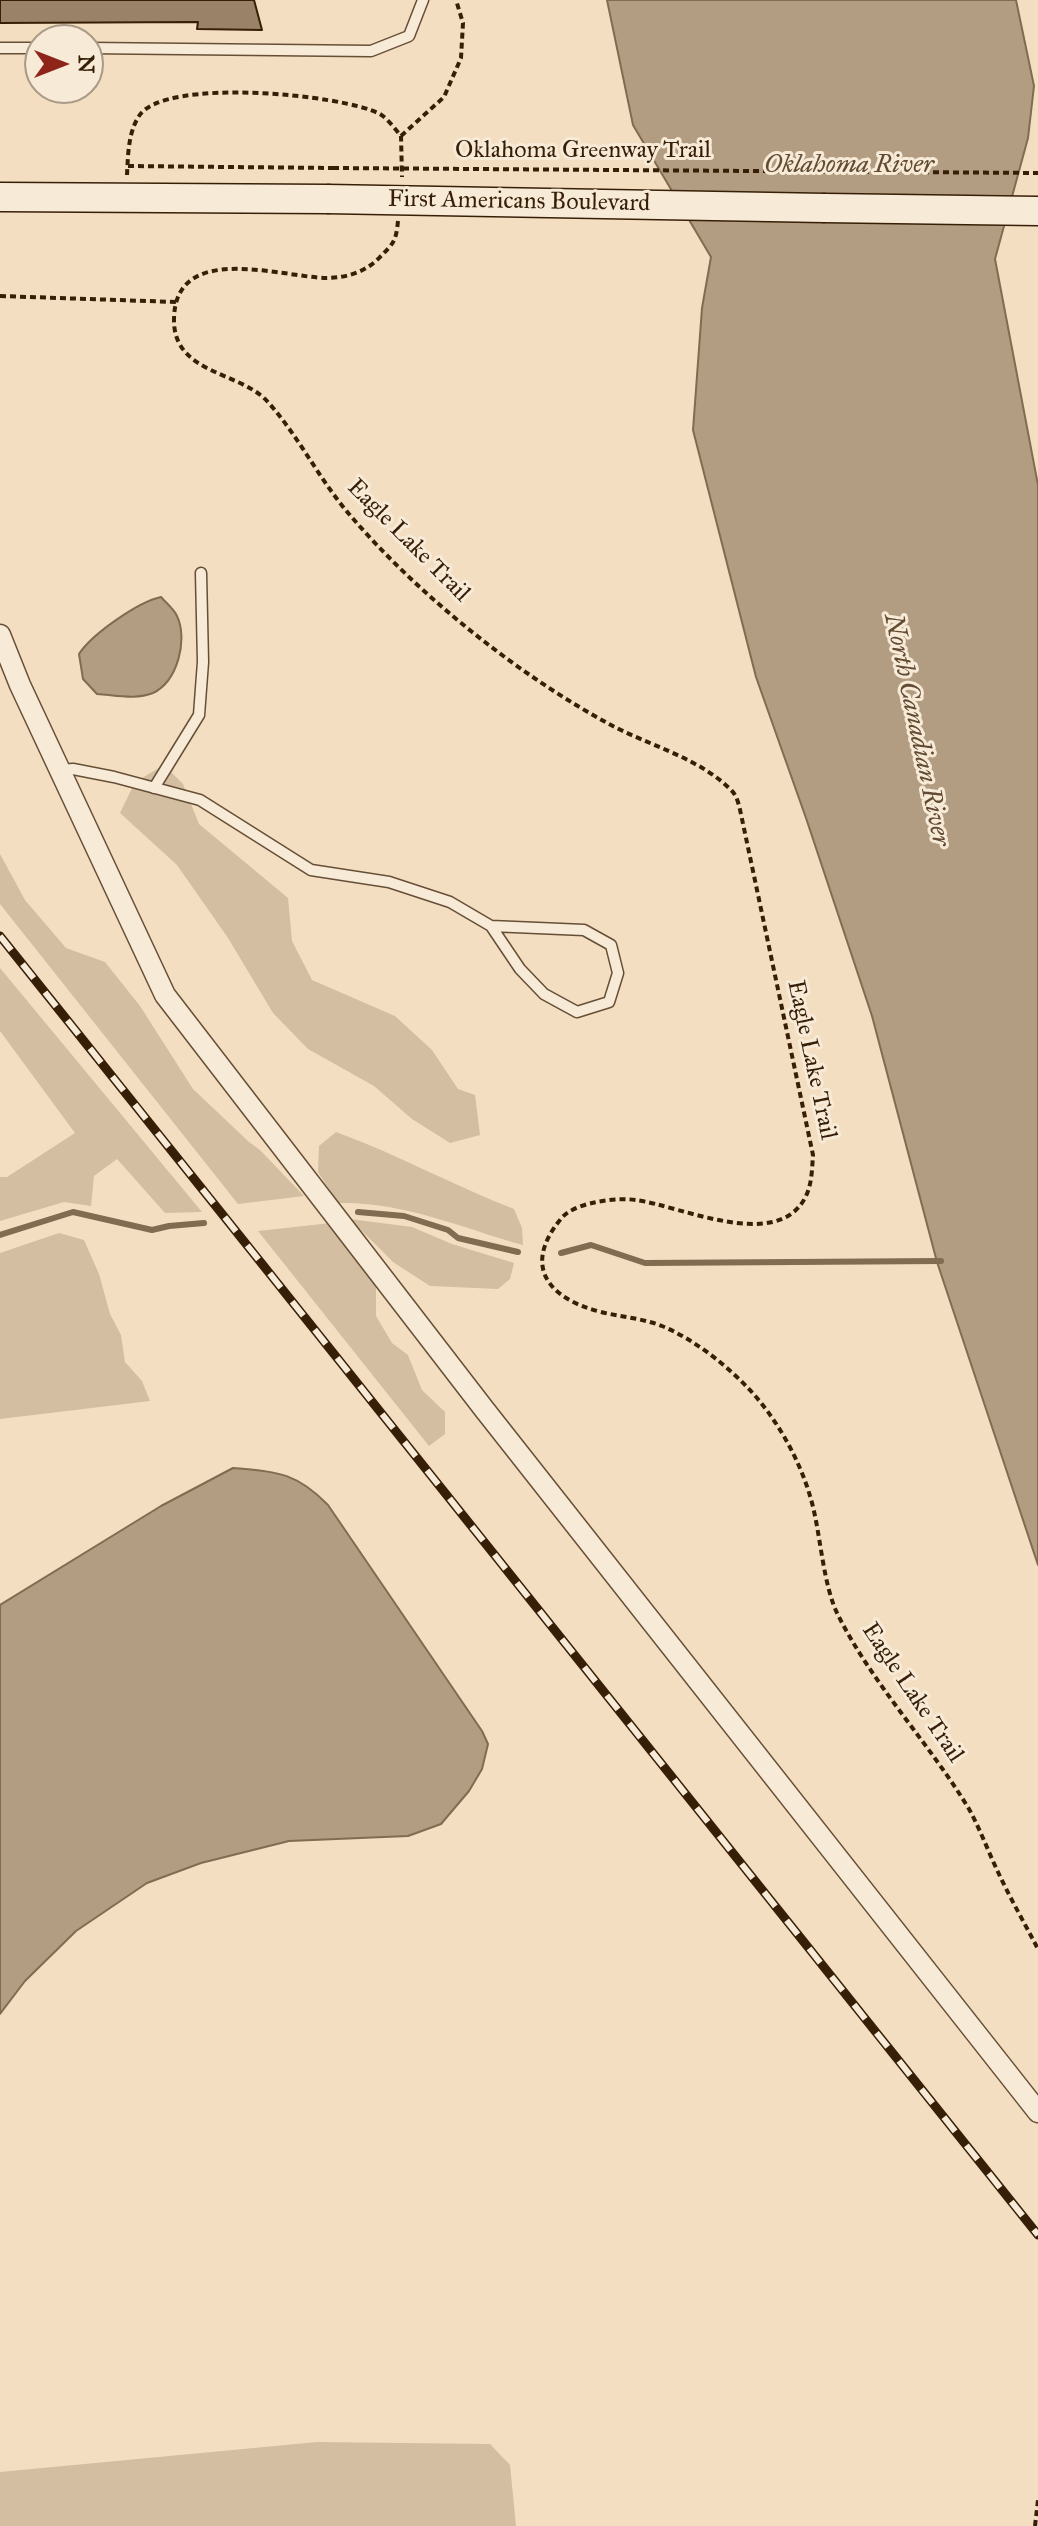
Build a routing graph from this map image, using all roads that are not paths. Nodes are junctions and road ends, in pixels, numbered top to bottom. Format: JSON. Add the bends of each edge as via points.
{"nodes":[{"id":1,"x":423,"y":0,"type":"edge"},
{"id":2,"x":0,"y":48,"type":"edge"},
{"id":3,"x":24,"y":48,"type":"edge"},
{"id":4,"x":104,"y":48,"type":"edge"},
{"id":5,"x":0,"y":197,"type":"edge"},
{"id":6,"x":1038,"y":211,"type":"edge"},
{"id":7,"x":201,"y":573,"type":"dead end"},
{"id":8,"x":0,"y":635,"type":"edge"},
{"id":9,"x":60,"y":770,"type":"junction"},
{"id":10,"x":154,"y":788,"type":"junction"},
{"id":11,"x":491,"y":926,"type":"junction"},
{"id":12,"x":1038,"y":2112,"type":"edge"}],
"edges":[{"from":1,"to":4,"type":"lane","via":[[409,36],[371,51]]},
{"from":2,"to":3,"type":"lane"},
{"from":5,"to":6,"type":"main road","name":"First Americans Boulevard","bridge":true},
{"from":7,"to":10,"type":"lane","via":[[199,715]]},
{"from":8,"to":9,"type":"street"},
{"from":9,"to":10,"type":"lane"},
{"from":9,"to":12,"type":"street","via":[[165,995]]},
{"from":10,"to":11,"type":"lane","via":[[200,800],[311,870],[389,882],[450,902]]},
{"from":11,"to":11,"type":"lane","via":[[544,994],[577,1012],[609,1002],[618,973],[611,945],[584,930]]}]}
